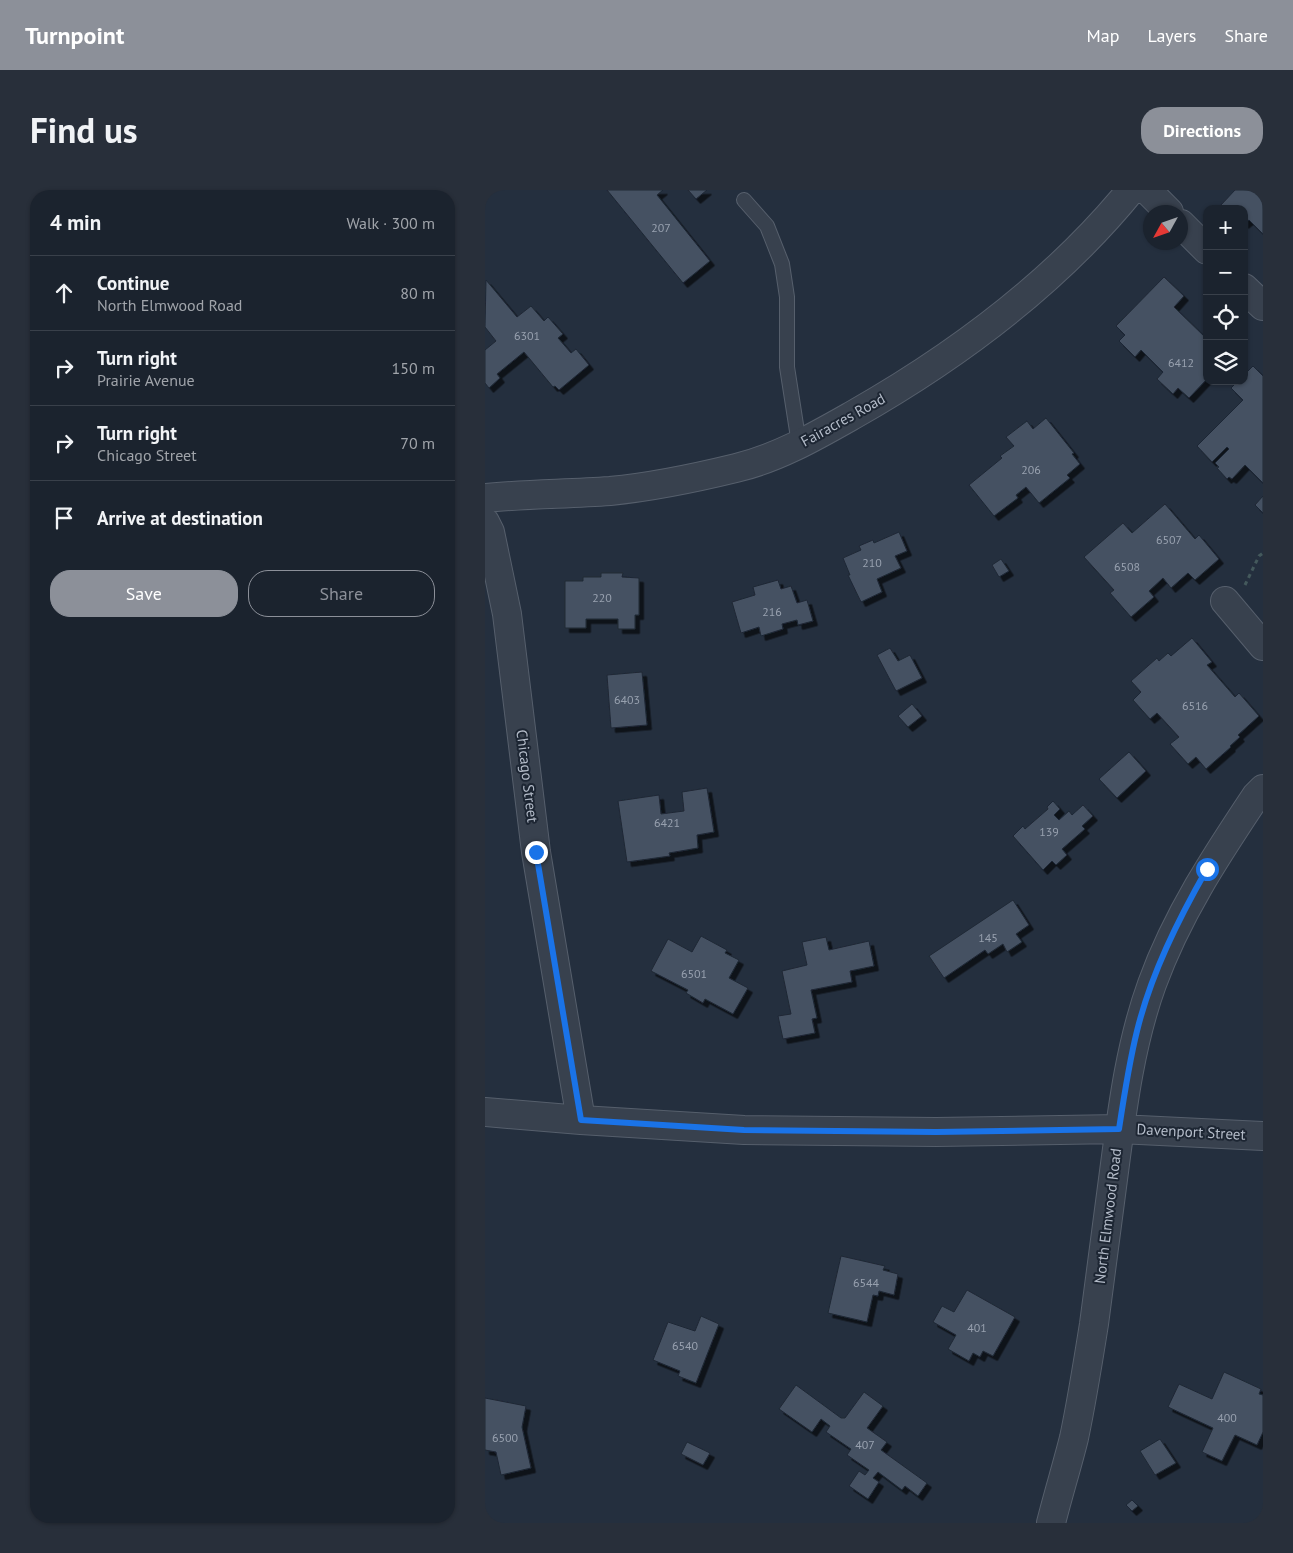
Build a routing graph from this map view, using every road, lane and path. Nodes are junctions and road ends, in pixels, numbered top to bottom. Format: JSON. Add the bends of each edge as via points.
{"nodes":[{"id":1,"x":1131,"y":190,"type":"edge"},
{"id":2,"x":1147,"y":190,"type":"edge"},
{"id":3,"x":744,"y":200,"type":"dead end"},
{"id":4,"x":1162,"y":205,"type":"edge"},
{"id":5,"x":1188,"y":231,"type":"edge"},
{"id":6,"x":1203,"y":246,"type":"edge"},
{"id":7,"x":1248,"y":292,"type":"edge"},
{"id":8,"x":1263,"y":306,"type":"edge"},
{"id":9,"x":799,"y":444,"type":"junction"},
{"id":10,"x":485,"y":498,"type":"edge"},
{"id":11,"x":485,"y":522,"type":"edge"},
{"id":12,"x":1263,"y":553,"type":"edge"},
{"id":13,"x":1229,"y":605,"type":"joint"},
{"id":14,"x":1263,"y":646,"type":"edge"},
{"id":15,"x":1263,"y":789,"type":"edge"},
{"id":16,"x":485,"y":1112,"type":"edge"},
{"id":17,"x":581,"y":1120,"type":"junction"},
{"id":18,"x":1119,"y":1129,"type":"junction"},
{"id":19,"x":1263,"y":1136,"type":"edge"},
{"id":20,"x":1051,"y":1523,"type":"edge"}],
"edges":[{"from":1,"to":9,"type":"street","name":"Fairacres Road","via":[[1075,253],[996,321],[898,390]]},
{"from":2,"to":4,"type":"street"},
{"from":3,"to":9,"type":"lane","via":[[767,226],[782,264],[787,297],[787,367]]},
{"from":5,"to":6,"type":"street"},
{"from":7,"to":8,"type":"street"},
{"from":9,"to":10,"type":"street","name":"Fairacres Road","via":[[738,468],[666,483]]},
{"from":11,"to":17,"type":"street","name":"Chicago Street","via":[[507,614],[537,861]]},
{"from":12,"to":13,"type":"path"},
{"from":13,"to":14,"type":"street"},
{"from":15,"to":18,"type":"street","name":"North Elmwood Road","via":[[1207,869],[1169,942],[1137,1029]]},
{"from":16,"to":17,"type":"street","name":"Davenport Street"},
{"from":17,"to":18,"type":"street","name":"Davenport Street","via":[[744,1130],[936,1132]]},
{"from":18,"to":19,"type":"street","name":"Davenport Street"},
{"from":18,"to":20,"type":"street","name":"North Elmwood Road","via":[[1094,1326],[1073,1438]]}]}
